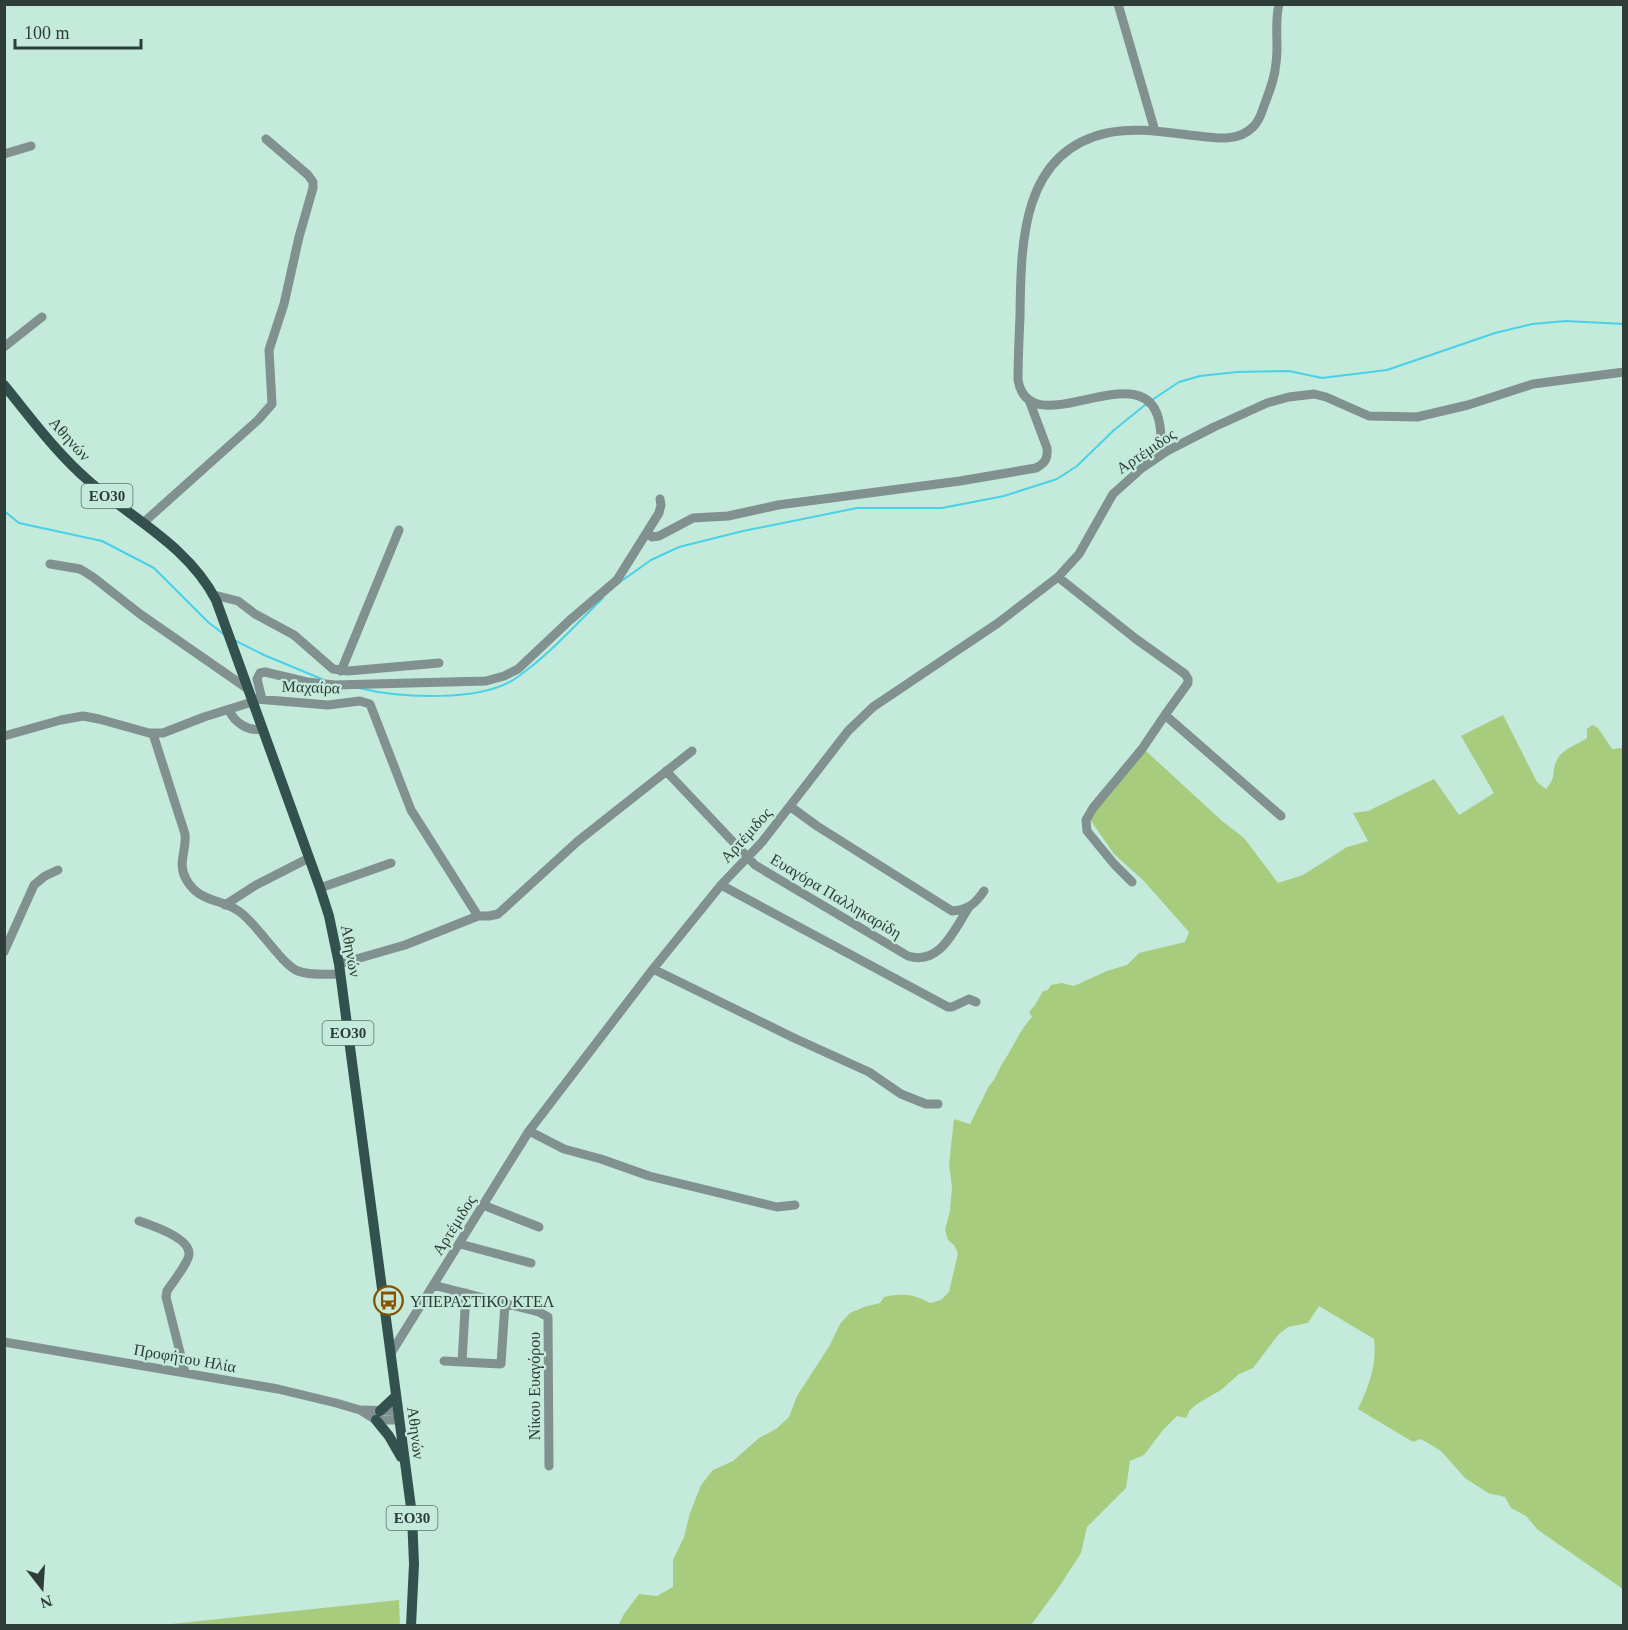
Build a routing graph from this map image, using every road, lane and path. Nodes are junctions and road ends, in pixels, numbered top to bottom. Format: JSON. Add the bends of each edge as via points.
{"nodes":[{"id":1,"x":1118,"y":4,"type":"edge"},
{"id":2,"x":1279,"y":4,"type":"edge"},
{"id":3,"x":1155,"y":131,"type":"junction"},
{"id":4,"x":266,"y":139,"type":"dead end"},
{"id":5,"x":31,"y":146,"type":"dead end"},
{"id":6,"x":4,"y":154,"type":"edge"},
{"id":7,"x":42,"y":317,"type":"dead end"},
{"id":8,"x":4,"y":347,"type":"edge"},
{"id":9,"x":1623,"y":372,"type":"edge"},
{"id":10,"x":4,"y":385,"type":"edge"},
{"id":11,"x":1029,"y":400,"type":"junction"},
{"id":12,"x":1120,"y":486,"type":"junction"},
{"id":13,"x":660,"y":499,"type":"dead end"},
{"id":14,"x":143,"y":523,"type":"junction"},
{"id":15,"x":399,"y":530,"type":"dead end"},
{"id":16,"x":647,"y":532,"type":"junction"},
{"id":17,"x":50,"y":564,"type":"dead end"},
{"id":18,"x":1058,"y":577,"type":"junction"},
{"id":19,"x":215,"y":597,"type":"junction"},
{"id":20,"x":440,"y":663,"type":"dead end"},
{"id":21,"x":341,"y":670,"type":"junction"},
{"id":22,"x":253,"y":698,"type":"junction"},
{"id":23,"x":229,"y":710,"type":"junction"},
{"id":24,"x":1165,"y":715,"type":"junction"},
{"id":25,"x":261,"y":729,"type":"junction"},
{"id":26,"x":153,"y":734,"type":"junction"},
{"id":27,"x":4,"y":736,"type":"edge"},
{"id":28,"x":692,"y":751,"type":"dead end"},
{"id":29,"x":666,"y":771,"type":"junction"},
{"id":30,"x":791,"y":807,"type":"junction"},
{"id":31,"x":1281,"y":816,"type":"dead end"},
{"id":32,"x":309,"y":858,"type":"junction"},
{"id":33,"x":747,"y":858,"type":"junction"},
{"id":34,"x":391,"y":862,"type":"dead end"},
{"id":35,"x":58,"y":870,"type":"dead end"},
{"id":36,"x":1132,"y":882,"type":"dead end"},
{"id":37,"x":721,"y":885,"type":"junction"},
{"id":38,"x":320,"y":888,"type":"junction"},
{"id":39,"x":984,"y":891,"type":"dead end"},
{"id":40,"x":225,"y":905,"type":"junction"},
{"id":41,"x":969,"y":907,"type":"junction"},
{"id":42,"x":478,"y":915,"type":"junction"},
{"id":43,"x":4,"y":952,"type":"edge"},
{"id":44,"x":339,"y":969,"type":"junction"},
{"id":45,"x":652,"y":969,"type":"junction"},
{"id":46,"x":976,"y":1002,"type":"dead end"},
{"id":47,"x":938,"y":1104,"type":"dead end"},
{"id":48,"x":529,"y":1131,"type":"junction"},
{"id":49,"x":483,"y":1205,"type":"junction"},
{"id":50,"x":795,"y":1205,"type":"dead end"},
{"id":51,"x":139,"y":1221,"type":"dead end"},
{"id":52,"x":539,"y":1227,"type":"dead end"},
{"id":53,"x":460,"y":1244,"type":"junction"},
{"id":54,"x":531,"y":1263,"type":"dead end"},
{"id":55,"x":434,"y":1285,"type":"junction"},
{"id":56,"x":466,"y":1293,"type":"junction"},
{"id":57,"x":505,"y":1303,"type":"junction"},
{"id":58,"x":4,"y":1342,"type":"edge"},
{"id":59,"x":391,"y":1353,"type":"junction"},
{"id":60,"x":444,"y":1361,"type":"dead end"},
{"id":61,"x":462,"y":1362,"type":"junction"},
{"id":62,"x":185,"y":1372,"type":"junction"},
{"id":63,"x":396,"y":1396,"type":"junction"},
{"id":64,"x":399,"y":1415,"type":"junction"},
{"id":65,"x":378,"y":1416,"type":"junction"},
{"id":66,"x":405,"y":1464,"type":"junction"},
{"id":67,"x":549,"y":1466,"type":"dead end"},
{"id":68,"x":411,"y":1626,"type":"edge"}],
"edges":[{"from":1,"to":3,"type":"street"},
{"from":2,"to":3,"type":"street","via":[[1276,64],[1255,126],[1243,136],[1224,138]]},
{"from":3,"to":11,"type":"street","via":[[1106,133],[1084,141],[1064,153],[1035,194],[1024,232],[1020,278],[1018,380]]},
{"from":4,"to":14,"type":"street","via":[[313,182],[284,304],[270,344],[272,404]]},
{"from":5,"to":6,"type":"street"},
{"from":7,"to":8,"type":"street"},
{"from":9,"to":12,"type":"street","name":"Αρτέμιδος","via":[[1533,384],[1417,417],[1369,416],[1314,394],[1289,397],[1267,403],[1167,451]]},
{"from":10,"to":14,"type":"main road","name":"Αθηνών","number":"ΕΟ30","via":[[80,474]]},
{"from":11,"to":12,"type":"street","via":[[1060,405],[1098,396],[1135,394],[1151,402],[1159,418],[1160,444],[1127,474]]},
{"from":11,"to":16,"type":"street","via":[[1047,448],[1046,461],[1035,468],[778,505],[728,516],[693,518],[659,537]]},
{"from":12,"to":18,"type":"street","name":"Αρτέμιδος","via":[[1079,554]]},
{"from":13,"to":16,"type":"street","via":[[659,513]]},
{"from":14,"to":19,"type":"main road","name":"Αθηνών","number":"ΕΟ30","via":[[178,550]]},
{"from":15,"to":21,"type":"street"},
{"from":16,"to":22,"type":"street","via":[[617,580],[530,660],[504,676],[464,683],[335,685],[265,672],[257,679]]},
{"from":17,"to":22,"type":"street","via":[[80,569],[93,577]]},
{"from":18,"to":24,"type":"street","via":[[1188,677],[1188,683]]},
{"from":18,"to":30,"type":"street","name":"Αρτέμιδος","via":[[998,623],[868,711],[848,731]]},
{"from":19,"to":21,"type":"street","via":[[238,601],[294,635],[331,667]]},
{"from":19,"to":22,"type":"main road","name":"Αθηνών","number":"ΕΟ30"},
{"from":20,"to":21,"type":"street"},
{"from":22,"to":23,"type":"street"},
{"from":22,"to":25,"type":"main road","name":"Αθηνών","number":"ΕΟ30"},
{"from":22,"to":42,"type":"street","name":"Μαχαίρα","via":[[328,705],[360,701],[370,704],[411,810]]},
{"from":23,"to":25,"type":"street","via":[[233,718],[252,730]]},
{"from":23,"to":26,"type":"street"},
{"from":24,"to":31,"type":"street"},
{"from":24,"to":36,"type":"street","via":[[1086,820],[1087,831]]},
{"from":25,"to":32,"type":"main road","name":"Αθηνών","number":"ΕΟ30"},
{"from":26,"to":27,"type":"street","via":[[83,716]]},
{"from":26,"to":40,"type":"street","via":[[185,834],[181,859],[186,880],[199,894]]},
{"from":28,"to":29,"type":"street"},
{"from":29,"to":33,"type":"street","name":"Ευαγόρα Παλληκαρίδη"},
{"from":29,"to":42,"type":"street","via":[[578,841],[498,914]]},
{"from":30,"to":33,"type":"street","name":"Αρτέμιδος"},
{"from":30,"to":41,"type":"street","via":[[952,910]]},
{"from":32,"to":38,"type":"main road","name":"Αθηνών","number":"ΕΟ30"},
{"from":32,"to":40,"type":"street"},
{"from":33,"to":37,"type":"street","name":"Αρτέμιδος"},
{"from":33,"to":41,"type":"street","name":"Ευαγόρα Παλληκαρίδη","via":[[918,959],[931,956],[941,947]]},
{"from":34,"to":38,"type":"street"},
{"from":35,"to":43,"type":"street","via":[[34,885]]},
{"from":37,"to":45,"type":"street","name":"Αρτέμιδος"},
{"from":37,"to":46,"type":"street","via":[[948,1006],[969,999]]},
{"from":38,"to":44,"type":"main road","name":"Αθηνών","number":"ΕΟ30","via":[[332,925]]},
{"from":39,"to":41,"type":"street"},
{"from":40,"to":44,"type":"street","via":[[248,919],[295,969]]},
{"from":42,"to":44,"type":"street"},
{"from":44,"to":59,"type":"main road","name":"Αθηνών","number":"ΕΟ30"},
{"from":45,"to":47,"type":"street","via":[[869,1072],[901,1094],[926,1104]]},
{"from":45,"to":48,"type":"street","name":"Αρτέμιδος"},
{"from":48,"to":49,"type":"street","name":"Αρτέμιδος"},
{"from":48,"to":50,"type":"street","via":[[564,1149],[649,1176],[777,1207]]},
{"from":49,"to":52,"type":"street"},
{"from":49,"to":53,"type":"street","name":"Αρτέμιδος"},
{"from":51,"to":62,"type":"street","via":[[174,1237],[189,1251],[166,1297]]},
{"from":53,"to":54,"type":"street"},
{"from":53,"to":55,"type":"street","name":"Αρτέμιδος"},
{"from":55,"to":56,"type":"street","name":"Νίκου Ευαγόρου"},
{"from":55,"to":59,"type":"street","name":"Αρτέμιδος"},
{"from":56,"to":57,"type":"street","name":"Νίκου Ευαγόρου"},
{"from":56,"to":61,"type":"street"},
{"from":57,"to":61,"type":"street","via":[[501,1364]]},
{"from":57,"to":67,"type":"street","name":"Νίκου Ευαγόρου","via":[[543,1313],[548,1318]]},
{"from":58,"to":62,"type":"street","name":"Προφήτου Ηλία"},
{"from":59,"to":63,"type":"main road","name":"Αθηνών","number":"ΕΟ30"},
{"from":60,"to":61,"type":"street"},
{"from":62,"to":65,"type":"street","name":"Προφήτου Ηλία","via":[[278,1389]]},
{"from":63,"to":64,"type":"main road","name":"Αθηνών","number":"ΕΟ30"},
{"from":63,"to":65,"type":"main road"},
{"from":64,"to":65,"type":"street"},
{"from":64,"to":66,"type":"main road","name":"Αθηνών","number":"ΕΟ30"},
{"from":65,"to":66,"type":"main road"},
{"from":66,"to":68,"type":"main road","name":"Αθηνών","number":"ΕΟ30","via":[[414,1543]]}]}
